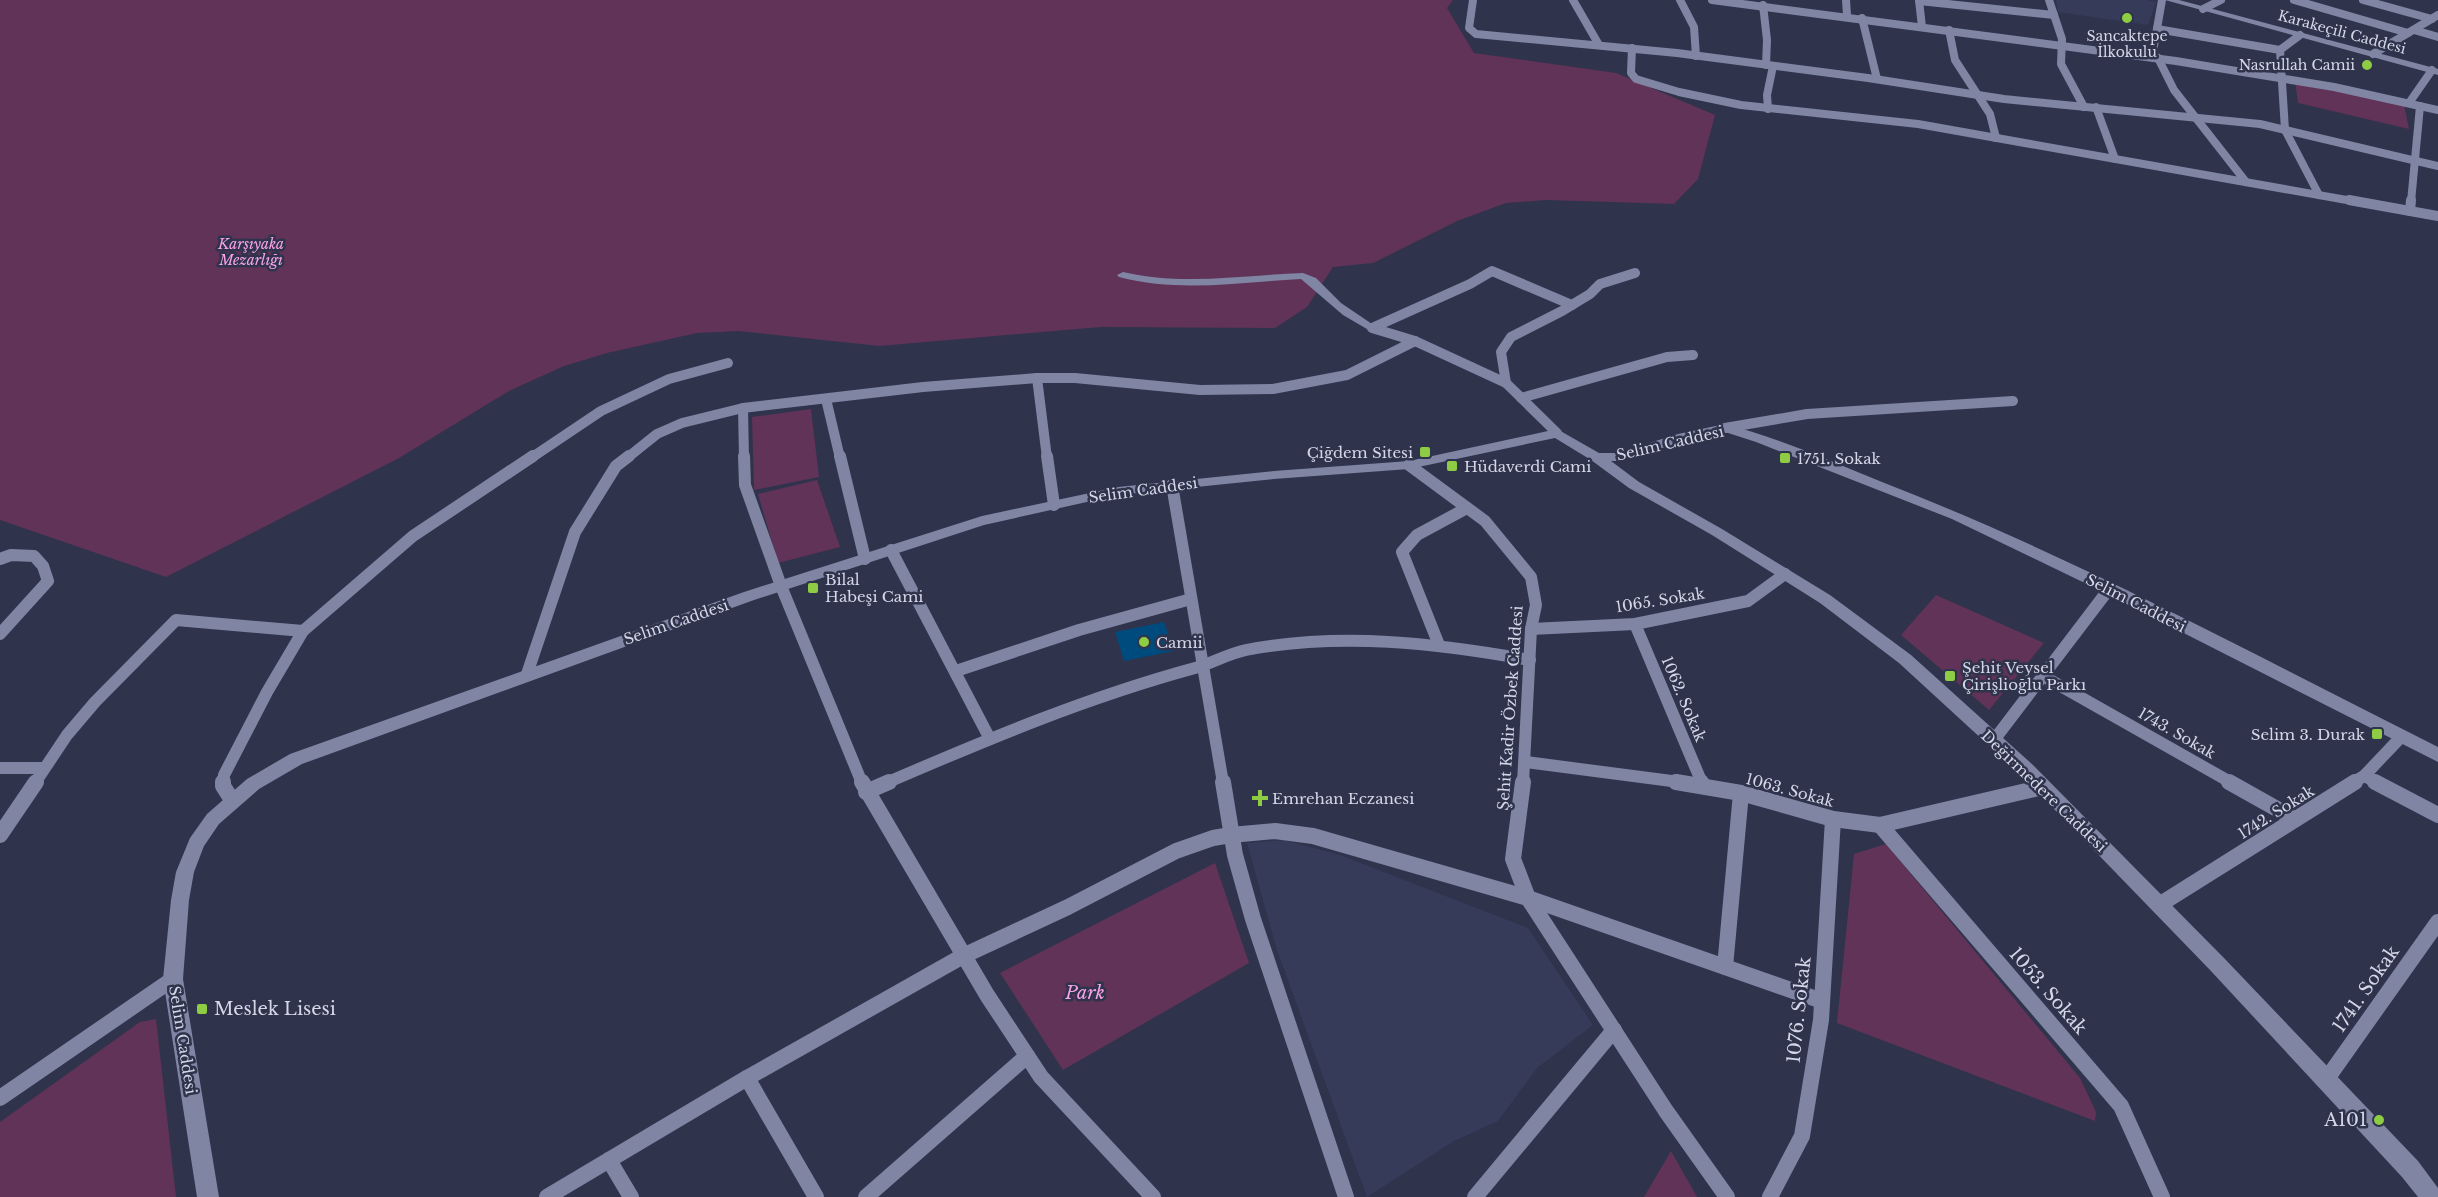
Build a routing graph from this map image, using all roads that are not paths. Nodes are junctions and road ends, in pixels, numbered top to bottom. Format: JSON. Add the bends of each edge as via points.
{"nodes":[{"id":1,"x":1473,"y":0,"type":"edge"},
{"id":2,"x":1573,"y":0,"type":"edge"},
{"id":3,"x":1680,"y":0,"type":"edge"},
{"id":4,"x":1712,"y":0,"type":"edge"},
{"id":5,"x":1846,"y":0,"type":"edge"},
{"id":6,"x":2049,"y":0,"type":"edge"},
{"id":7,"x":2162,"y":0,"type":"edge"},
{"id":8,"x":2169,"y":0,"type":"edge"},
{"id":9,"x":2221,"y":0,"type":"edge"},
{"id":10,"x":2294,"y":0,"type":"edge"},
{"id":11,"x":2363,"y":0,"type":"edge"},
{"id":12,"x":1919,"y":1,"type":"edge"},
{"id":13,"x":1773,"y":3,"type":"edge"},
{"id":14,"x":1763,"y":5,"type":"junction"},
{"id":15,"x":2203,"y":9,"type":"junction"},
{"id":16,"x":1847,"y":15,"type":"junction"},
{"id":17,"x":2054,"y":15,"type":"junction"},
{"id":18,"x":2435,"y":17,"type":"edge"},
{"id":19,"x":1862,"y":18,"type":"junction"},
{"id":20,"x":1922,"y":27,"type":"junction"},
{"id":21,"x":2157,"y":29,"type":"junction"},
{"id":22,"x":1949,"y":30,"type":"junction"},
{"id":23,"x":2411,"y":32,"type":"junction"},
{"id":24,"x":2301,"y":35,"type":"junction"},
{"id":25,"x":2438,"y":37,"type":"edge"},
{"id":26,"x":1599,"y":45,"type":"junction"},
{"id":27,"x":2063,"y":45,"type":"junction"},
{"id":28,"x":1632,"y":48,"type":"junction"},
{"id":29,"x":2280,"y":50,"type":"junction"},
{"id":30,"x":2373,"y":54,"type":"junction"},
{"id":31,"x":1696,"y":56,"type":"junction"},
{"id":32,"x":2155,"y":57,"type":"junction"},
{"id":33,"x":1770,"y":65,"type":"junction"},
{"id":34,"x":2435,"y":71,"type":"edge"},
{"id":35,"x":2282,"y":76,"type":"junction"},
{"id":36,"x":1877,"y":79,"type":"junction"},
{"id":37,"x":1978,"y":94,"type":"junction"},
{"id":38,"x":2409,"y":103,"type":"junction"},
{"id":39,"x":2084,"y":106,"type":"junction"},
{"id":40,"x":2420,"y":106,"type":"junction"},
{"id":41,"x":2096,"y":107,"type":"junction"},
{"id":42,"x":1768,"y":110,"type":"junction"},
{"id":43,"x":2438,"y":110,"type":"edge"},
{"id":44,"x":2198,"y":117,"type":"junction"},
{"id":45,"x":2285,"y":130,"type":"junction"},
{"id":46,"x":1996,"y":138,"type":"junction"},
{"id":47,"x":2115,"y":159,"type":"junction"},
{"id":48,"x":2416,"y":160,"type":"junction"},
{"id":49,"x":2438,"y":166,"type":"edge"},
{"id":50,"x":2246,"y":182,"type":"junction"},
{"id":51,"x":2319,"y":195,"type":"junction"},
{"id":52,"x":2410,"y":211,"type":"junction"},
{"id":53,"x":2438,"y":216,"type":"edge"},
{"id":54,"x":1635,"y":273,"type":"dead end"},
{"id":55,"x":1123,"y":275,"type":"dead end"},
{"id":56,"x":1572,"y":304,"type":"junction"},
{"id":57,"x":1372,"y":328,"type":"junction"},
{"id":58,"x":1415,"y":341,"type":"junction"},
{"id":59,"x":1693,"y":355,"type":"dead end"},
{"id":60,"x":728,"y":363,"type":"dead end"},
{"id":61,"x":1037,"y":378,"type":"junction"},
{"id":62,"x":1506,"y":383,"type":"junction"},
{"id":63,"x":1521,"y":398,"type":"junction"},
{"id":64,"x":826,"y":399,"type":"junction"},
{"id":65,"x":2013,"y":401,"type":"dead end"},
{"id":66,"x":743,"y":408,"type":"junction"},
{"id":67,"x":1725,"y":428,"type":"junction"},
{"id":68,"x":1557,"y":433,"type":"junction"},
{"id":69,"x":1596,"y":457,"type":"junction"},
{"id":70,"x":1409,"y":465,"type":"junction"},
{"id":71,"x":1172,"y":485,"type":"junction"},
{"id":72,"x":1054,"y":505,"type":"junction"},
{"id":73,"x":1467,"y":507,"type":"junction"},
{"id":74,"x":891,"y":550,"type":"junction"},
{"id":75,"x":865,"y":558,"type":"junction"},
{"id":76,"x":0,"y":559,"type":"edge"},
{"id":77,"x":1785,"y":574,"type":"junction"},
{"id":78,"x":781,"y":586,"type":"junction"},
{"id":79,"x":2109,"y":589,"type":"junction"},
{"id":80,"x":1191,"y":600,"type":"junction"},
{"id":81,"x":1635,"y":624,"type":"junction"},
{"id":82,"x":1531,"y":629,"type":"junction"},
{"id":83,"x":303,"y":631,"type":"junction"},
{"id":84,"x":0,"y":634,"type":"edge"},
{"id":85,"x":1439,"y":645,"type":"junction"},
{"id":86,"x":1530,"y":660,"type":"junction"},
{"id":87,"x":1201,"y":666,"type":"junction"},
{"id":88,"x":956,"y":671,"type":"junction"},
{"id":89,"x":527,"y":674,"type":"junction"},
{"id":90,"x":2043,"y":676,"type":"junction"},
{"id":91,"x":2401,"y":737,"type":"junction"},
{"id":92,"x":990,"y":739,"type":"junction"},
{"id":93,"x":1994,"y":740,"type":"junction"},
{"id":94,"x":2438,"y":755,"type":"edge"},
{"id":95,"x":1526,"y":762,"type":"junction"},
{"id":96,"x":0,"y":768,"type":"edge"},
{"id":97,"x":44,"y":768,"type":"junction"},
{"id":98,"x":2364,"y":776,"type":"junction"},
{"id":99,"x":1703,"y":786,"type":"junction"},
{"id":100,"x":2043,"y":787,"type":"junction"},
{"id":101,"x":866,"y":792,"type":"junction"},
{"id":102,"x":1741,"y":793,"type":"junction"},
{"id":103,"x":232,"y":800,"type":"junction"},
{"id":104,"x":2438,"y":815,"type":"edge"},
{"id":105,"x":1833,"y":819,"type":"junction"},
{"id":106,"x":2295,"y":819,"type":"junction"},
{"id":107,"x":1880,"y":825,"type":"junction"},
{"id":108,"x":0,"y":835,"type":"edge"},
{"id":109,"x":1231,"y":835,"type":"junction"},
{"id":110,"x":1527,"y":898,"type":"junction"},
{"id":111,"x":2159,"y":905,"type":"junction"},
{"id":112,"x":2438,"y":922,"type":"edge"},
{"id":113,"x":963,"y":956,"type":"junction"},
{"id":114,"x":1725,"y":967,"type":"junction"},
{"id":115,"x":173,"y":979,"type":"junction"},
{"id":116,"x":1822,"y":1001,"type":"junction"},
{"id":117,"x":1614,"y":1030,"type":"junction"},
{"id":118,"x":1027,"y":1056,"type":"junction"},
{"id":119,"x":747,"y":1078,"type":"junction"},
{"id":120,"x":2326,"y":1080,"type":"junction"},
{"id":121,"x":0,"y":1098,"type":"edge"},
{"id":122,"x":609,"y":1160,"type":"junction"},
{"id":123,"x":208,"y":1197,"type":"edge"},
{"id":124,"x":547,"y":1197,"type":"edge"},
{"id":125,"x":631,"y":1197,"type":"edge"},
{"id":126,"x":816,"y":1197,"type":"edge"},
{"id":127,"x":866,"y":1197,"type":"edge"},
{"id":128,"x":1153,"y":1197,"type":"edge"},
{"id":129,"x":1346,"y":1197,"type":"edge"},
{"id":130,"x":1475,"y":1197,"type":"edge"},
{"id":131,"x":1727,"y":1197,"type":"edge"},
{"id":132,"x":1770,"y":1197,"type":"edge"},
{"id":133,"x":2162,"y":1197,"type":"edge"},
{"id":134,"x":2431,"y":1197,"type":"edge"}],
"edges":[{"from":1,"to":26,"type":"street","via":[[1469,28],[1476,33]]},
{"from":2,"to":26,"type":"street"},
{"from":3,"to":31,"type":"street","via":[[1692,20],[1698,44]]},
{"from":4,"to":14,"type":"street"},
{"from":5,"to":16,"type":"street"},
{"from":6,"to":17,"type":"street"},
{"from":7,"to":21,"type":"street"},
{"from":8,"to":15,"type":"main road","name":"Karakeçili Caddesi"},
{"from":9,"to":15,"type":"street"},
{"from":10,"to":23,"type":"street"},
{"from":11,"to":18,"type":"street"},
{"from":12,"to":17,"type":"street"},
{"from":12,"to":20,"type":"street"},
{"from":13,"to":14,"type":"street"},
{"from":13,"to":16,"type":"street"},
{"from":14,"to":33,"type":"street"},
{"from":15,"to":24,"type":"main road","name":"Karakeçili Caddesi"},
{"from":16,"to":19,"type":"street"},
{"from":17,"to":27,"type":"street"},
{"from":18,"to":23,"type":"street"},
{"from":19,"to":20,"type":"street"},
{"from":19,"to":36,"type":"street"},
{"from":20,"to":22,"type":"street"},
{"from":21,"to":29,"type":"street"},
{"from":21,"to":32,"type":"street"},
{"from":22,"to":27,"type":"street"},
{"from":22,"to":37,"type":"street","via":[[1955,60]]},
{"from":23,"to":25,"type":"street"},
{"from":23,"to":30,"type":"street"},
{"from":24,"to":29,"type":"street"},
{"from":24,"to":30,"type":"main road","name":"Karakeçili Caddesi"},
{"from":26,"to":28,"type":"street"},
{"from":27,"to":32,"type":"street"},
{"from":27,"to":39,"type":"street","via":[[2061,64]]},
{"from":28,"to":31,"type":"street"},
{"from":28,"to":42,"type":"street","via":[[1630,73],[1636,79]]},
{"from":29,"to":35,"type":"street"},
{"from":30,"to":34,"type":"main road","name":"Karakeçili Caddesi"},
{"from":31,"to":33,"type":"street"},
{"from":32,"to":35,"type":"street"},
{"from":32,"to":44,"type":"street","via":[[2174,90]]},
{"from":33,"to":36,"type":"street"},
{"from":33,"to":42,"type":"street"},
{"from":34,"to":38,"type":"street"},
{"from":35,"to":38,"type":"street"},
{"from":35,"to":45,"type":"street"},
{"from":36,"to":37,"type":"street"},
{"from":37,"to":39,"type":"street"},
{"from":37,"to":46,"type":"street","via":[[1990,114]]},
{"from":38,"to":40,"type":"street"},
{"from":39,"to":41,"type":"street"},
{"from":40,"to":43,"type":"street"},
{"from":40,"to":48,"type":"street"},
{"from":41,"to":44,"type":"street"},
{"from":41,"to":47,"type":"street"},
{"from":42,"to":46,"type":"street","via":[[1918,124]]},
{"from":44,"to":45,"type":"street"},
{"from":44,"to":50,"type":"street"},
{"from":45,"to":48,"type":"street"},
{"from":45,"to":51,"type":"street"},
{"from":46,"to":47,"type":"street"},
{"from":47,"to":50,"type":"street"},
{"from":48,"to":49,"type":"street"},
{"from":48,"to":52,"type":"street"},
{"from":50,"to":51,"type":"street"},
{"from":51,"to":52,"type":"street"},
{"from":52,"to":53,"type":"street"},
{"from":54,"to":56,"type":"street","via":[[1600,284]]},
{"from":55,"to":57,"type":"main road","via":[[1208,282],[1303,276],[1312,279],[1353,318]]},
{"from":56,"to":57,"type":"street","via":[[1492,272]]},
{"from":56,"to":62,"type":"street","via":[[1511,337],[1501,352]]},
{"from":57,"to":58,"type":"street"},
{"from":58,"to":61,"type":"street","via":[[1347,375],[1273,389],[1200,390]]},
{"from":58,"to":62,"type":"street"},
{"from":59,"to":63,"type":"street","via":[[1667,357]]},
{"from":60,"to":83,"type":"street","via":[[669,379],[601,411],[413,536]]},
{"from":61,"to":64,"type":"street"},
{"from":61,"to":72,"type":"street"},
{"from":62,"to":63,"type":"street"},
{"from":63,"to":68,"type":"street"},
{"from":64,"to":66,"type":"street"},
{"from":64,"to":75,"type":"street"},
{"from":65,"to":67,"type":"street","via":[[1807,414]]},
{"from":66,"to":78,"type":"street","via":[[745,485]]},
{"from":66,"to":89,"type":"street","via":[[682,423],[657,434],[616,466],[575,532]]},
{"from":67,"to":69,"type":"main road","name":"Selim Caddesi","via":[[1618,457]]},
{"from":67,"to":79,"type":"main road","name":"Selim Caddesi","via":[[1958,516]]},
{"from":68,"to":69,"type":"main road","name":"Selim Caddesi"},
{"from":68,"to":70,"type":"main road","name":"Selim Caddesi"},
{"from":69,"to":77,"type":"main road","name":"Değirmedere Caddesi","via":[[1634,485]]},
{"from":70,"to":71,"type":"main road","name":"Selim Caddesi"},
{"from":70,"to":73,"type":"street","name":"Şehit Kadir Özbek Caddesi"},
{"from":71,"to":72,"type":"main road","name":"Selim Caddesi","via":[[1118,491]]},
{"from":71,"to":80,"type":"street"},
{"from":72,"to":74,"type":"main road","name":"Selim Caddesi","via":[[982,521]]},
{"from":73,"to":82,"type":"street","name":"Şehit Kadir Özbek Caddesi","via":[[1485,521],[1532,577],[1536,604]]},
{"from":73,"to":85,"type":"street","via":[[1417,535],[1402,552]]},
{"from":74,"to":75,"type":"main road","name":"Selim Caddesi"},
{"from":74,"to":88,"type":"street"},
{"from":75,"to":78,"type":"main road","name":"Selim Caddesi"},
{"from":76,"to":84,"type":"street","via":[[11,555],[34,556],[48,581]]},
{"from":77,"to":81,"type":"street","name":"1065. Sokak","via":[[1748,601]]},
{"from":77,"to":93,"type":"main road","name":"Değirmedere Caddesi","via":[[1905,659]]},
{"from":78,"to":89,"type":"main road","name":"Selim Caddesi"},
{"from":78,"to":101,"type":"street"},
{"from":79,"to":90,"type":"street"},
{"from":79,"to":91,"type":"main road","name":"Selim Caddesi"},
{"from":80,"to":87,"type":"street"},
{"from":80,"to":88,"type":"street","via":[[1079,630]]},
{"from":81,"to":82,"type":"street","name":"1065. Sokak"},
{"from":81,"to":99,"type":"street","name":"1062. Sokak"},
{"from":82,"to":86,"type":"street","name":"Şehit Kadir Özbek Caddesi"},
{"from":83,"to":97,"type":"street","via":[[176,620],[94,702]]},
{"from":83,"to":103,"type":"street","via":[[224,775],[222,786]]},
{"from":85,"to":86,"type":"street"},
{"from":85,"to":87,"type":"street","via":[[1385,641],[1304,644],[1218,657]]},
{"from":86,"to":95,"type":"street","name":"Şehit Kadir Özbek Caddesi"},
{"from":87,"to":92,"type":"street","via":[[1126,686]]},
{"from":87,"to":109,"type":"street"},
{"from":88,"to":92,"type":"street"},
{"from":89,"to":103,"type":"main road","name":"Selim Caddesi","via":[[296,759]]},
{"from":90,"to":93,"type":"street"},
{"from":90,"to":106,"type":"street","name":"1743. Sokak"},
{"from":91,"to":94,"type":"main road","name":"Selim Caddesi"},
{"from":91,"to":98,"type":"street","name":"1742. Sokak"},
{"from":92,"to":101,"type":"street"},
{"from":93,"to":100,"type":"main road","name":"Değirmedere Caddesi"},
{"from":95,"to":99,"type":"street","name":"1063. Sokak"},
{"from":95,"to":110,"type":"street","name":"Şehit Kadir Özbek Caddesi","via":[[1513,859]]},
{"from":96,"to":97,"type":"street"},
{"from":97,"to":108,"type":"street"},
{"from":98,"to":104,"type":"street"},
{"from":98,"to":106,"type":"street","name":"1742. Sokak"},
{"from":99,"to":102,"type":"street","name":"1063. Sokak"},
{"from":100,"to":107,"type":"street","name":"1063. Sokak"},
{"from":100,"to":111,"type":"main road","name":"Değirmedere Caddesi"},
{"from":101,"to":113,"type":"street"},
{"from":102,"to":105,"type":"street","name":"1063. Sokak"},
{"from":102,"to":114,"type":"street"},
{"from":103,"to":115,"type":"main road","name":"Selim Caddesi","via":[[196,843],[185,872]]},
{"from":105,"to":107,"type":"street","name":"1063. Sokak"},
{"from":105,"to":116,"type":"street","name":"1076. Sokak"},
{"from":106,"to":111,"type":"street","name":"1742. Sokak"},
{"from":107,"to":133,"type":"street","name":"1053. Sokak","via":[[2121,1106]]},
{"from":109,"to":110,"type":"street","via":[[1275,831],[1313,836]]},
{"from":109,"to":113,"type":"street","via":[[1176,851],[1068,908]]},
{"from":109,"to":129,"type":"street","via":[[1253,919]]},
{"from":110,"to":114,"type":"street"},
{"from":110,"to":117,"type":"street","name":"Şehit Kadir Özbek Caddesi"},
{"from":111,"to":120,"type":"main road","name":"Değirmedere Caddesi"},
{"from":112,"to":120,"type":"street","name":"1741. Sokak"},
{"from":113,"to":118,"type":"street"},
{"from":113,"to":119,"type":"street"},
{"from":114,"to":116,"type":"street"},
{"from":115,"to":121,"type":"street"},
{"from":115,"to":123,"type":"main road","name":"Selim Caddesi"},
{"from":116,"to":132,"type":"street","name":"1076. Sokak","via":[[1802,1136]]},
{"from":117,"to":130,"type":"street"},
{"from":117,"to":131,"type":"street","name":"Şehit Kadir Özbek Caddesi"},
{"from":118,"to":127,"type":"street"},
{"from":118,"to":128,"type":"street","via":[[1041,1077]]},
{"from":119,"to":122,"type":"street"},
{"from":119,"to":126,"type":"street"},
{"from":120,"to":134,"type":"main road","name":"Değirmedere Caddesi","via":[[2410,1169]]},
{"from":122,"to":124,"type":"street"},
{"from":122,"to":125,"type":"street"}]}
